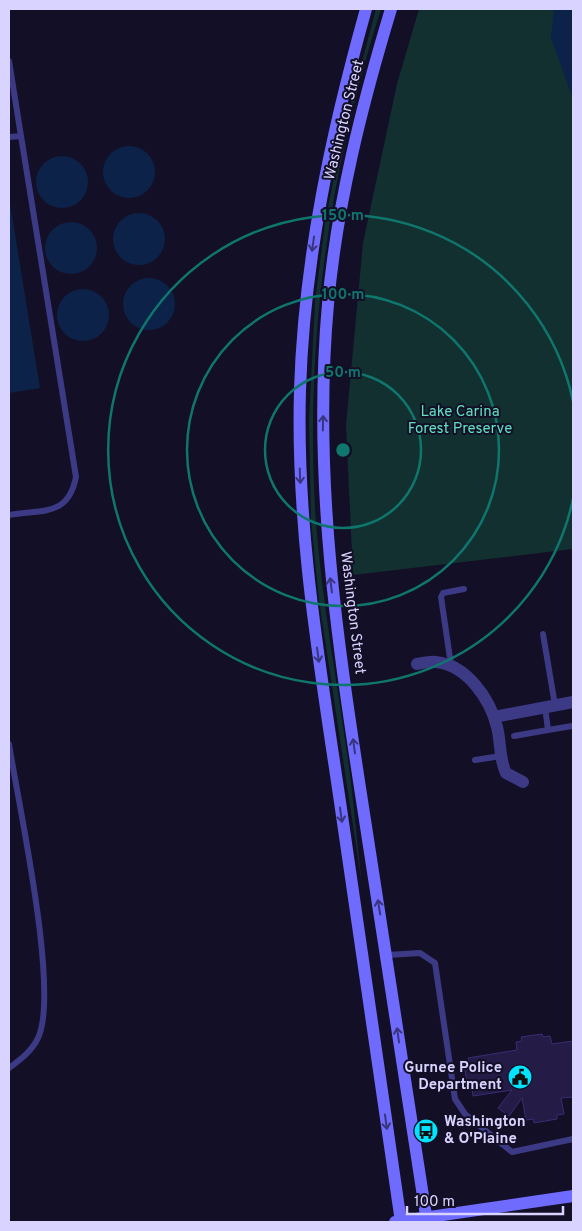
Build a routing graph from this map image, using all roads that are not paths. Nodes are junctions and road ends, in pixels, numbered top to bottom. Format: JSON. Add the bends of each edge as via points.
{"nodes":[{"id":1,"x":366,"y":9,"type":"edge"},
{"id":2,"x":391,"y":9,"type":"edge"},
{"id":3,"x":9,"y":61,"type":"edge"},
{"id":4,"x":21,"y":136,"type":"junction"},
{"id":5,"x":9,"y":137,"type":"edge"},
{"id":6,"x":9,"y":515,"type":"edge"},
{"id":7,"x":464,"y":589,"type":"dead end"},
{"id":8,"x":543,"y":634,"type":"dead end"},
{"id":9,"x":417,"y":664,"type":"dead end"},
{"id":10,"x":452,"y":665,"type":"junction"},
{"id":11,"x":573,"y":702,"type":"edge"},
{"id":12,"x":550,"y":706,"type":"junction"},
{"id":13,"x":494,"y":717,"type":"junction"},
{"id":14,"x":572,"y":726,"type":"dead end"},
{"id":15,"x":548,"y":730,"type":"junction"},
{"id":16,"x":514,"y":736,"type":"dead end"},
{"id":17,"x":9,"y":744,"type":"edge"},
{"id":18,"x":501,"y":756,"type":"junction"},
{"id":19,"x":475,"y":760,"type":"dead end"},
{"id":20,"x":523,"y":782,"type":"dead end"},
{"id":21,"x":386,"y":955,"type":"junction"},
{"id":22,"x":9,"y":1068,"type":"edge"},
{"id":23,"x":573,"y":1140,"type":"edge"},
{"id":24,"x":573,"y":1196,"type":"edge"},
{"id":25,"x":427,"y":1220,"type":"edge"},
{"id":26,"x":399,"y":1222,"type":"edge"}],
"edges":[{"from":1,"to":26,"type":"main road","name":"Washington Street","one_way":true,"via":[[334,125],[312,250],[301,367],[300,477],[309,596]]},
{"from":21,"to":2,"type":"main road","name":"Washington Street","one_way":true,"via":[[334,610],[322,440],[328,304],[338,226],[357,132]]},
{"from":3,"to":4,"type":"lane"},
{"from":4,"to":5,"type":"lane"},
{"from":4,"to":6,"type":"lane","via":[[76,477],[73,493],[65,503],[49,510]]},
{"from":7,"to":10,"type":"lane","via":[[443,593],[441,597]]},
{"from":8,"to":12,"type":"lane"},
{"from":9,"to":10,"type":"street","via":[[435,661]]},
{"from":10,"to":13,"type":"street","via":[[472,682]]},
{"from":11,"to":12,"type":"street"},
{"from":12,"to":13,"type":"street"},
{"from":12,"to":15,"type":"lane"},
{"from":13,"to":18,"type":"street"},
{"from":14,"to":15,"type":"lane"},
{"from":15,"to":16,"type":"lane"},
{"from":17,"to":22,"type":"lane","via":[[39,926],[45,1008],[38,1038],[23,1058]]},
{"from":18,"to":19,"type":"lane"},
{"from":18,"to":20,"type":"street","via":[[506,773]]},
{"from":21,"to":23,"type":"lane","via":[[420,953],[434,963],[455,1099],[464,1114],[512,1152]]},
{"from":25,"to":21,"type":"main road","name":"Washington Street","one_way":true},
{"from":24,"to":25,"type":"main road"},
{"from":25,"to":26,"type":"main road"}]}
